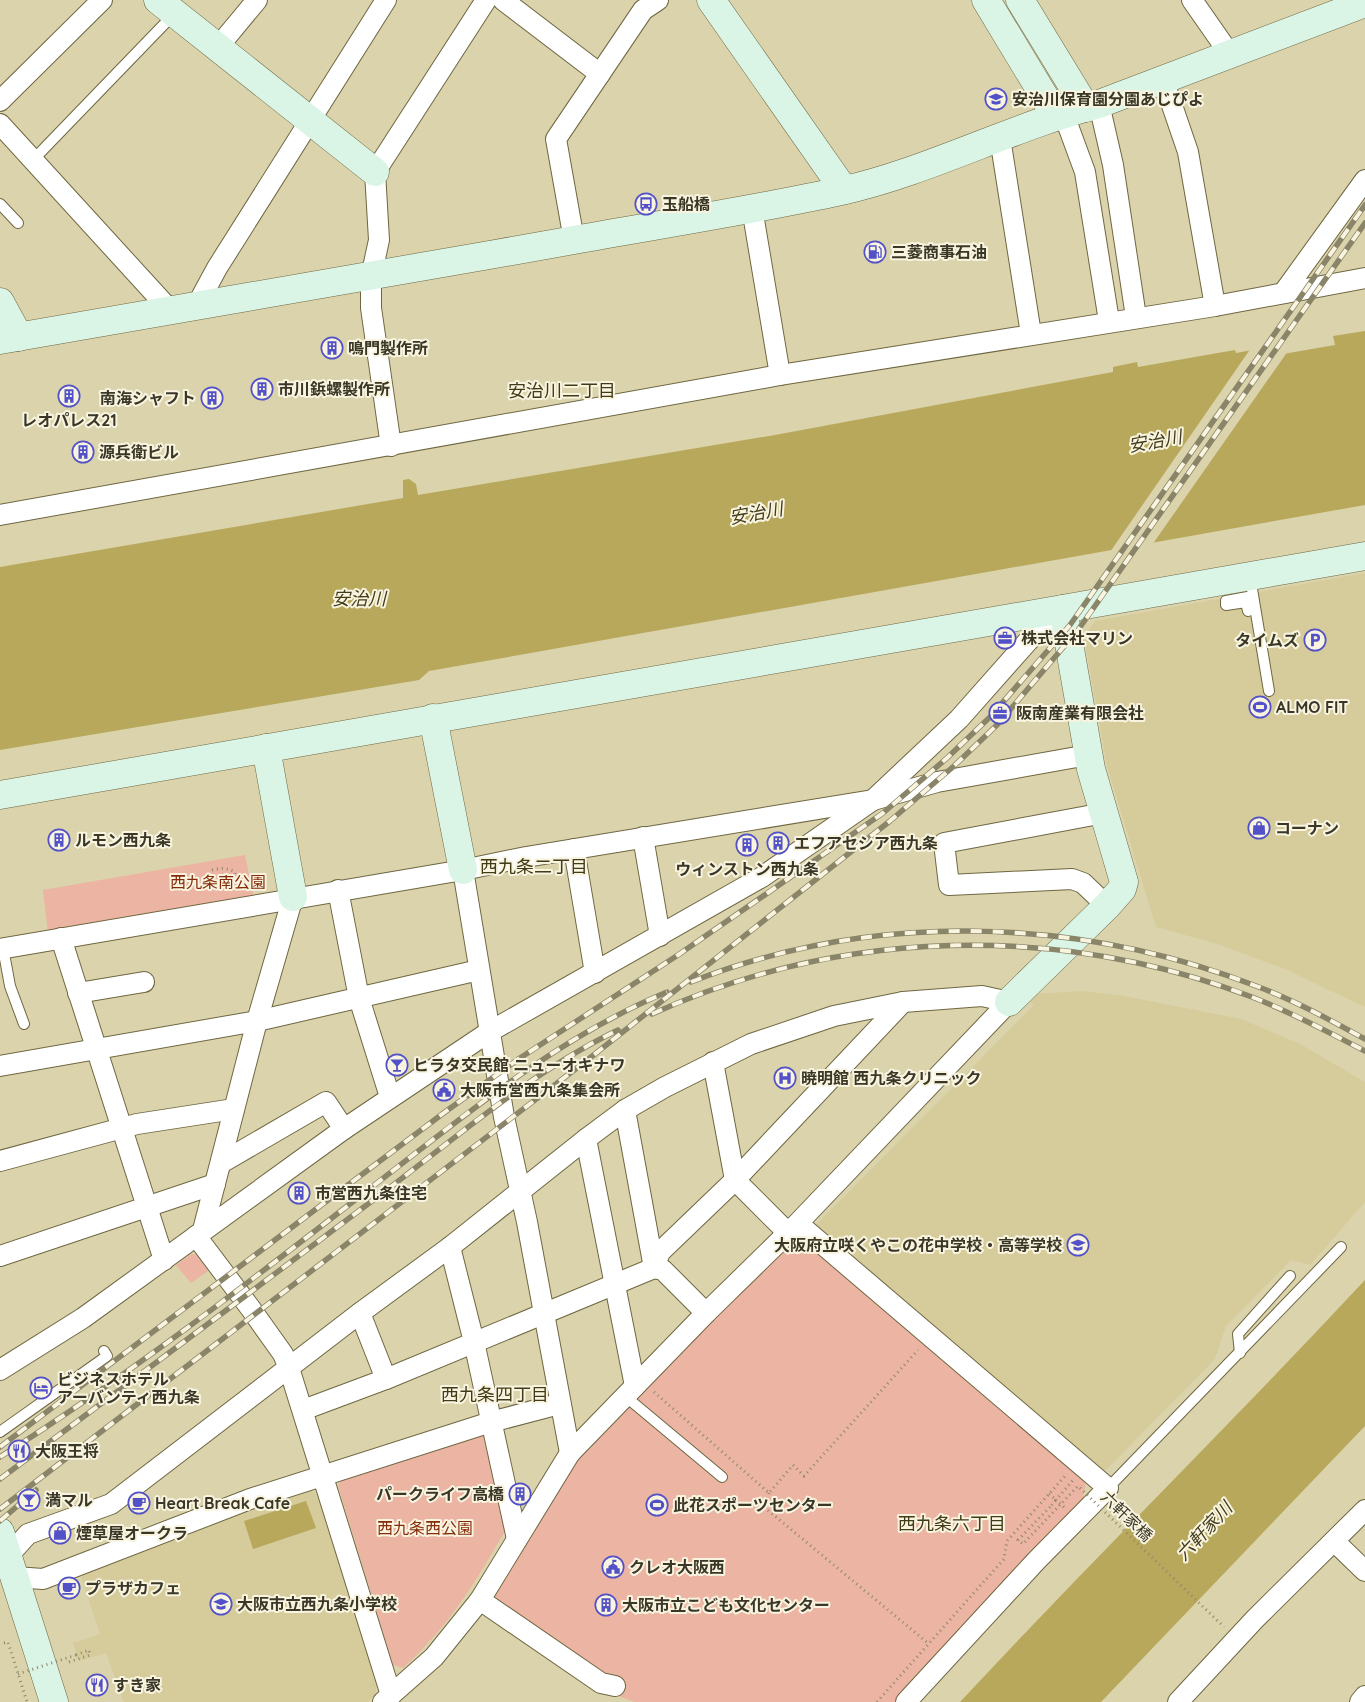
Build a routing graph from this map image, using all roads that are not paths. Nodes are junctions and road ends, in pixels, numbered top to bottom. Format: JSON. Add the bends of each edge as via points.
{"nodes":[{"id":1,"x":102,"y":0,"type":"edge"},
{"id":2,"x":257,"y":0,"type":"edge"},
{"id":3,"x":386,"y":0,"type":"edge"},
{"id":4,"x":486,"y":0,"type":"edge"},
{"id":5,"x":503,"y":0,"type":"edge"},
{"id":6,"x":658,"y":0,"type":"edge"},
{"id":7,"x":711,"y":0,"type":"edge"},
{"id":8,"x":986,"y":0,"type":"edge"},
{"id":9,"x":1020,"y":0,"type":"edge"},
{"id":10,"x":1192,"y":0,"type":"edge"},
{"id":11,"x":1365,"y":3,"type":"edge"},
{"id":12,"x":167,"y":6,"type":"edge"},
{"id":13,"x":218,"y":47,"type":"junction"},
{"id":14,"x":1229,"y":53,"type":"junction"},
{"id":15,"x":600,"y":74,"type":"junction"},
{"id":16,"x":1164,"y":79,"type":"junction"},
{"id":17,"x":0,"y":101,"type":"edge"},
{"id":18,"x":1076,"y":111,"type":"junction"},
{"id":19,"x":311,"y":120,"type":"junction"},
{"id":20,"x":0,"y":124,"type":"edge"},
{"id":21,"x":1000,"y":138,"type":"junction"},
{"id":22,"x":33,"y":160,"type":"junction"},
{"id":23,"x":375,"y":172,"type":"junction"},
{"id":24,"x":1365,"y":180,"type":"edge"},
{"id":25,"x":844,"y":190,"type":"junction"},
{"id":26,"x":0,"y":204,"type":"edge"},
{"id":27,"x":752,"y":208,"type":"junction"},
{"id":28,"x":18,"y":223,"type":"dead end"},
{"id":29,"x":574,"y":240,"type":"junction"},
{"id":30,"x":371,"y":277,"type":"junction"},
{"id":31,"x":1365,"y":278,"type":"edge"},
{"id":32,"x":1284,"y":292,"type":"junction"},
{"id":33,"x":0,"y":302,"type":"edge"},
{"id":34,"x":197,"y":305,"type":"junction"},
{"id":35,"x":1215,"y":306,"type":"junction"},
{"id":36,"x":169,"y":309,"type":"junction"},
{"id":37,"x":1136,"y":317,"type":"junction"},
{"id":38,"x":1109,"y":321,"type":"junction"},
{"id":39,"x":1031,"y":334,"type":"junction"},
{"id":40,"x":10,"y":338,"type":"edge"},
{"id":41,"x":780,"y":375,"type":"junction"},
{"id":42,"x":390,"y":446,"type":"junction"},
{"id":43,"x":0,"y":515,"type":"edge"},
{"id":44,"x":1365,"y":556,"type":"edge"},
{"id":45,"x":1063,"y":609,"type":"junction"},
{"id":46,"x":1248,"y":611,"type":"dead end"},
{"id":47,"x":1269,"y":691,"type":"dead end"},
{"id":48,"x":433,"y":718,"type":"junction"},
{"id":49,"x":266,"y":748,"type":"junction"},
{"id":50,"x":1088,"y":755,"type":"junction"},
{"id":51,"x":0,"y":795,"type":"edge"},
{"id":52,"x":873,"y":800,"type":"junction"},
{"id":53,"x":1104,"y":813,"type":"junction"},
{"id":54,"x":643,"y":837,"type":"junction"},
{"id":55,"x":574,"y":849,"type":"junction"},
{"id":56,"x":463,"y":870,"type":"junction"},
{"id":57,"x":338,"y":890,"type":"junction"},
{"id":58,"x":293,"y":897,"type":"junction"},
{"id":59,"x":1106,"y":906,"type":"junction"},
{"id":60,"x":660,"y":936,"type":"junction"},
{"id":61,"x":61,"y":938,"type":"junction"},
{"id":62,"x":1,"y":948,"type":"edge"},
{"id":63,"x":479,"y":970,"type":"junction"},
{"id":64,"x":595,"y":973,"type":"junction"},
{"id":65,"x":144,"y":982,"type":"dead end"},
{"id":66,"x":78,"y":994,"type":"junction"},
{"id":67,"x":359,"y":998,"type":"junction"},
{"id":68,"x":903,"y":1002,"type":"junction"},
{"id":69,"x":1009,"y":1002,"type":"junction"},
{"id":70,"x":257,"y":1021,"type":"junction"},
{"id":71,"x":24,"y":1024,"type":"dead end"},
{"id":72,"x":489,"y":1032,"type":"junction"},
{"id":73,"x":97,"y":1049,"type":"junction"},
{"id":74,"x":713,"y":1062,"type":"junction"},
{"id":75,"x":0,"y":1066,"type":"edge"},
{"id":76,"x":390,"y":1097,"type":"junction"},
{"id":77,"x":234,"y":1109,"type":"junction"},
{"id":78,"x":625,"y":1110,"type":"junction"},
{"id":79,"x":122,"y":1128,"type":"junction"},
{"id":80,"x":344,"y":1129,"type":"junction"},
{"id":81,"x":586,"y":1139,"type":"junction"},
{"id":82,"x":0,"y":1161,"type":"edge"},
{"id":83,"x":221,"y":1162,"type":"junction"},
{"id":84,"x":734,"y":1180,"type":"junction"},
{"id":85,"x":215,"y":1184,"type":"junction"},
{"id":86,"x":520,"y":1190,"type":"junction"},
{"id":87,"x":147,"y":1206,"type":"junction"},
{"id":88,"x":797,"y":1232,"type":"junction"},
{"id":89,"x":199,"y":1233,"type":"junction"},
{"id":90,"x":450,"y":1247,"type":"junction"},
{"id":91,"x":1341,"y":1247,"type":"dead end"},
{"id":92,"x":0,"y":1256,"type":"edge"},
{"id":93,"x":164,"y":1260,"type":"junction"},
{"id":94,"x":654,"y":1268,"type":"junction"},
{"id":95,"x":1290,"y":1276,"type":"dead end"},
{"id":96,"x":614,"y":1284,"type":"junction"},
{"id":97,"x":360,"y":1312,"type":"junction"},
{"id":98,"x":543,"y":1313,"type":"junction"},
{"id":99,"x":706,"y":1313,"type":"junction"},
{"id":100,"x":474,"y":1342,"type":"junction"},
{"id":101,"x":104,"y":1351,"type":"dead end"},
{"id":102,"x":1240,"y":1353,"type":"junction"},
{"id":103,"x":289,"y":1368,"type":"junction"},
{"id":104,"x":0,"y":1370,"type":"edge"},
{"id":105,"x":386,"y":1379,"type":"junction"},
{"id":106,"x":633,"y":1388,"type":"junction"},
{"id":107,"x":559,"y":1404,"type":"junction"},
{"id":108,"x":303,"y":1410,"type":"junction"},
{"id":109,"x":491,"y":1422,"type":"junction"},
{"id":110,"x":0,"y":1432,"type":"edge"},
{"id":111,"x":570,"y":1453,"type":"junction"},
{"id":112,"x":323,"y":1477,"type":"junction"},
{"id":113,"x":722,"y":1477,"type":"dead end"},
{"id":114,"x":1108,"y":1488,"type":"junction"},
{"id":115,"x":1365,"y":1510,"type":"edge"},
{"id":116,"x":0,"y":1532,"type":"edge"},
{"id":117,"x":517,"y":1539,"type":"junction"},
{"id":118,"x":1334,"y":1541,"type":"junction"},
{"id":119,"x":8,"y":1566,"type":"edge"},
{"id":120,"x":1365,"y":1571,"type":"edge"},
{"id":121,"x":480,"y":1600,"type":"junction"},
{"id":122,"x":615,"y":1686,"type":"dead end"},
{"id":123,"x":1365,"y":1696,"type":"edge"},
{"id":124,"x":387,"y":1698,"type":"edge"},
{"id":125,"x":54,"y":1702,"type":"edge"},
{"id":126,"x":906,"y":1702,"type":"edge"},
{"id":127,"x":1178,"y":1702,"type":"edge"},
{"id":128,"x":1360,"y":1702,"type":"edge"}],
"edges":[{"from":1,"to":17,"type":"street"},
{"from":2,"to":13,"type":"street"},
{"from":3,"to":19,"type":"street"},
{"from":4,"to":23,"type":"street"},
{"from":5,"to":15,"type":"street"},
{"from":6,"to":15,"type":"street","via":[[643,10]]},
{"from":7,"to":25,"type":"street"},
{"from":8,"to":18,"type":"street"},
{"from":9,"to":18,"type":"street"},
{"from":10,"to":14,"type":"street"},
{"from":11,"to":14,"type":"street"},
{"from":12,"to":13,"type":"street"},
{"from":12,"to":22,"type":"lane"},
{"from":13,"to":19,"type":"street"},
{"from":14,"to":16,"type":"street"},
{"from":15,"to":29,"type":"street","via":[[556,138]]},
{"from":16,"to":18,"type":"street"},
{"from":16,"to":35,"type":"street","via":[[1188,152]]},
{"from":18,"to":21,"type":"street"},
{"from":18,"to":37,"type":"street","via":[[1113,165]]},
{"from":18,"to":38,"type":"street"},
{"from":19,"to":23,"type":"street"},
{"from":19,"to":34,"type":"street","via":[[216,268]]},
{"from":20,"to":22,"type":"street"},
{"from":21,"to":25,"type":"street","via":[[924,167]]},
{"from":21,"to":39,"type":"street"},
{"from":22,"to":36,"type":"street"},
{"from":23,"to":30,"type":"street","via":[[379,240]]},
{"from":24,"to":32,"type":"street"},
{"from":25,"to":27,"type":"street"},
{"from":26,"to":28,"type":"lane"},
{"from":27,"to":29,"type":"street"},
{"from":27,"to":41,"type":"street"},
{"from":29,"to":30,"type":"street"},
{"from":30,"to":34,"type":"street"},
{"from":30,"to":42,"type":"street","via":[[371,308]]},
{"from":31,"to":32,"type":"street"},
{"from":32,"to":35,"type":"street"},
{"from":33,"to":40,"type":"street"},
{"from":34,"to":36,"type":"street"},
{"from":35,"to":37,"type":"street"},
{"from":36,"to":40,"type":"street"},
{"from":37,"to":38,"type":"street"},
{"from":38,"to":39,"type":"street"},
{"from":39,"to":41,"type":"street"},
{"from":41,"to":42,"type":"street"},
{"from":42,"to":43,"type":"street"},
{"from":44,"to":45,"type":"street"},
{"from":45,"to":48,"type":"street"},
{"from":45,"to":50,"type":"street"},
{"from":45,"to":52,"type":"street","via":[[1029,640],[959,719]]},
{"from":46,"to":47,"type":"lane","via":[[1246,602],[1226,605],[1226,601],[1252,593]]},
{"from":48,"to":49,"type":"street"},
{"from":48,"to":56,"type":"street"},
{"from":49,"to":51,"type":"street"},
{"from":49,"to":58,"type":"street"},
{"from":50,"to":52,"type":"street","via":[[937,782]]},
{"from":50,"to":53,"type":"street"},
{"from":52,"to":54,"type":"street"},
{"from":52,"to":60,"type":"street","via":[[762,877]]},
{"from":53,"to":59,"type":"street","via":[[1124,882]]},
{"from":53,"to":59,"type":"street","via":[[944,843],[949,885],[1072,879],[1083,883]]},
{"from":54,"to":55,"type":"street"},
{"from":54,"to":60,"type":"street"},
{"from":55,"to":56,"type":"street"},
{"from":55,"to":64,"type":"street"},
{"from":56,"to":57,"type":"street"},
{"from":56,"to":63,"type":"street"},
{"from":57,"to":58,"type":"street"},
{"from":57,"to":67,"type":"street"},
{"from":58,"to":61,"type":"street"},
{"from":58,"to":70,"type":"street"},
{"from":59,"to":69,"type":"street"},
{"from":60,"to":64,"type":"street"},
{"from":61,"to":62,"type":"street"},
{"from":61,"to":66,"type":"street"},
{"from":62,"to":71,"type":"lane"},
{"from":63,"to":67,"type":"street"},
{"from":63,"to":72,"type":"street"},
{"from":64,"to":72,"type":"street"},
{"from":65,"to":66,"type":"street"},
{"from":66,"to":73,"type":"street"},
{"from":67,"to":70,"type":"street"},
{"from":67,"to":76,"type":"street"},
{"from":68,"to":69,"type":"street","via":[[982,996]]},
{"from":68,"to":74,"type":"street","via":[[834,1016],[751,1044]]},
{"from":68,"to":84,"type":"street"},
{"from":69,"to":88,"type":"street"},
{"from":70,"to":73,"type":"street"},
{"from":70,"to":77,"type":"street"},
{"from":72,"to":76,"type":"street"},
{"from":72,"to":86,"type":"street"},
{"from":73,"to":75,"type":"street"},
{"from":73,"to":79,"type":"street"},
{"from":74,"to":78,"type":"street"},
{"from":74,"to":84,"type":"street"},
{"from":76,"to":80,"type":"street"},
{"from":77,"to":79,"type":"street"},
{"from":77,"to":83,"type":"street"},
{"from":78,"to":81,"type":"street"},
{"from":78,"to":94,"type":"street"},
{"from":79,"to":82,"type":"street"},
{"from":79,"to":87,"type":"street"},
{"from":80,"to":83,"type":"street","via":[[326,1102]]},
{"from":80,"to":89,"type":"street"},
{"from":81,"to":86,"type":"street"},
{"from":81,"to":96,"type":"street"},
{"from":83,"to":85,"type":"street"},
{"from":84,"to":88,"type":"street"},
{"from":84,"to":94,"type":"street","via":[[660,1252]]},
{"from":85,"to":87,"type":"street"},
{"from":85,"to":89,"type":"street"},
{"from":86,"to":90,"type":"street"},
{"from":86,"to":98,"type":"street"},
{"from":87,"to":92,"type":"street"},
{"from":87,"to":93,"type":"street"},
{"from":88,"to":99,"type":"street"},
{"from":88,"to":114,"type":"street","via":[[1078,1469]]},
{"from":89,"to":93,"type":"street"},
{"from":89,"to":103,"type":"street","via":[[283,1354]]},
{"from":90,"to":97,"type":"street"},
{"from":90,"to":100,"type":"street"},
{"from":91,"to":102,"type":"lane"},
{"from":93,"to":104,"type":"street","via":[[83,1318]]},
{"from":94,"to":96,"type":"street"},
{"from":94,"to":99,"type":"street","via":[[663,1270]]},
{"from":95,"to":102,"type":"lane","via":[[1238,1334]]},
{"from":96,"to":98,"type":"street"},
{"from":96,"to":106,"type":"street"},
{"from":97,"to":103,"type":"street"},
{"from":97,"to":105,"type":"street"},
{"from":98,"to":100,"type":"street"},
{"from":98,"to":107,"type":"street"},
{"from":99,"to":106,"type":"street"},
{"from":100,"to":105,"type":"street"},
{"from":100,"to":109,"type":"street"},
{"from":101,"to":110,"type":"lane","via":[[107,1356]]},
{"from":102,"to":114,"type":"lane"},
{"from":103,"to":108,"type":"street"},
{"from":103,"to":119,"type":"street","via":[[111,1504],[28,1534]]},
{"from":105,"to":108,"type":"street"},
{"from":106,"to":111,"type":"street"},
{"from":106,"to":113,"type":"lane"},
{"from":107,"to":109,"type":"street"},
{"from":107,"to":111,"type":"street"},
{"from":108,"to":112,"type":"street"},
{"from":109,"to":112,"type":"street"},
{"from":109,"to":117,"type":"street"},
{"from":111,"to":117,"type":"street"},
{"from":112,"to":119,"type":"street","via":[[250,1499],[43,1579]]},
{"from":112,"to":124,"type":"street"},
{"from":114,"to":126,"type":"street"},
{"from":115,"to":118,"type":"street"},
{"from":116,"to":119,"type":"street"},
{"from":117,"to":121,"type":"street"},
{"from":118,"to":120,"type":"street"},
{"from":118,"to":127,"type":"street"},
{"from":119,"to":125,"type":"street"},
{"from":121,"to":122,"type":"street","via":[[601,1683]]},
{"from":121,"to":124,"type":"street","via":[[434,1658]]},
{"from":123,"to":128,"type":"street"}]}
